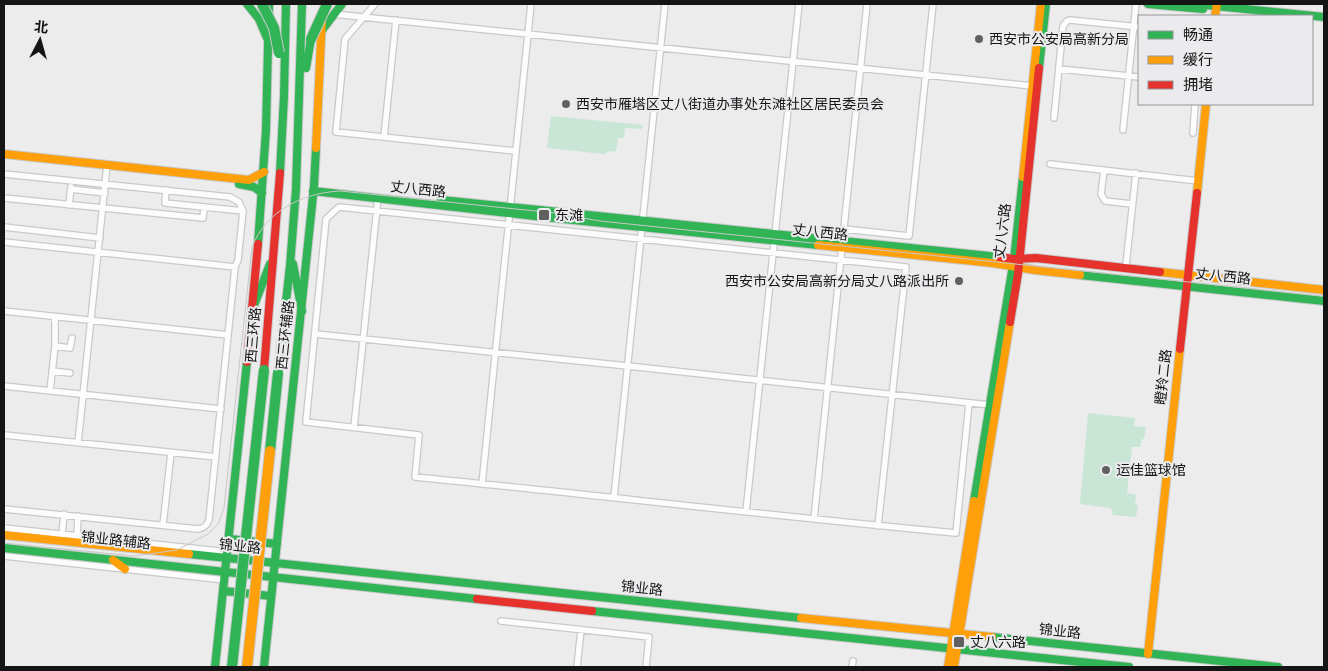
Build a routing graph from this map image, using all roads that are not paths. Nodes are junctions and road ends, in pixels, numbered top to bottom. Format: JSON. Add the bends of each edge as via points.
{"nodes":[{"id":1,"x":247,"y":4,"type":"edge"},
{"id":2,"x":262,"y":4,"type":"edge"},
{"id":3,"x":269,"y":4,"type":"edge"},
{"id":4,"x":286,"y":4,"type":"edge"},
{"id":5,"x":302,"y":4,"type":"edge"},
{"id":6,"x":322,"y":4,"type":"edge"},
{"id":7,"x":327,"y":4,"type":"edge"},
{"id":8,"x":342,"y":4,"type":"edge"},
{"id":9,"x":374,"y":4,"type":"edge"},
{"id":10,"x":532,"y":4,"type":"edge"},
{"id":11,"x":665,"y":4,"type":"edge"},
{"id":12,"x":799,"y":4,"type":"edge"},
{"id":13,"x":867,"y":4,"type":"edge"},
{"id":14,"x":933,"y":4,"type":"edge"},
{"id":15,"x":1040,"y":4,"type":"edge"},
{"id":16,"x":1046,"y":4,"type":"edge"},
{"id":17,"x":1136,"y":4,"type":"edge"},
{"id":18,"x":1148,"y":4,"type":"edge"},
{"id":19,"x":1196,"y":4,"type":"edge"},
{"id":20,"x":1216,"y":9,"type":"edge"},
{"id":21,"x":333,"y":14,"type":"junction"},
{"id":22,"x":1261,"y":15,"type":"edge"},
{"id":23,"x":1297,"y":15,"type":"edge"},
{"id":24,"x":364,"y":16,"type":"junction"},
{"id":25,"x":396,"y":20,"type":"junction"},
{"id":26,"x":1136,"y":27,"type":"edge"},
{"id":27,"x":322,"y":30,"type":"junction"},
{"id":28,"x":528,"y":33,"type":"junction"},
{"id":29,"x":660,"y":47,"type":"junction"},
{"id":30,"x":274,"y":51,"type":"junction"},
{"id":31,"x":792,"y":61,"type":"junction"},
{"id":32,"x":860,"y":68,"type":"junction"},
{"id":33,"x":1059,"y":69,"type":"junction"},
{"id":34,"x":926,"y":75,"type":"junction"},
{"id":35,"x":1128,"y":76,"type":"junction"},
{"id":36,"x":1138,"y":77,"type":"edge"},
{"id":37,"x":1032,"y":86,"type":"junction"},
{"id":38,"x":300,"y":93,"type":"junction"},
{"id":39,"x":1195,"y":105,"type":"edge"},
{"id":40,"x":1206,"y":105,"type":"edge"},
{"id":41,"x":284,"y":109,"type":"junction"},
{"id":42,"x":1054,"y":118,"type":"dead end"},
{"id":43,"x":1122,"y":130,"type":"dead end"},
{"id":44,"x":1193,"y":132,"type":"dead end"},
{"id":45,"x":384,"y":137,"type":"junction"},
{"id":46,"x":515,"y":152,"type":"junction"},
{"id":47,"x":4,"y":154,"type":"edge"},
{"id":48,"x":4,"y":159,"type":"edge"},
{"id":49,"x":1050,"y":164,"type":"dead end"},
{"id":50,"x":107,"y":168,"type":"junction"},
{"id":51,"x":1104,"y":170,"type":"junction"},
{"id":52,"x":264,"y":172,"type":"junction"},
{"id":53,"x":4,"y":174,"type":"edge"},
{"id":54,"x":1136,"y":174,"type":"junction"},
{"id":55,"x":71,"y":180,"type":"junction"},
{"id":56,"x":1198,"y":181,"type":"junction"},
{"id":57,"x":106,"y":184,"type":"junction"},
{"id":58,"x":70,"y":189,"type":"junction"},
{"id":59,"x":314,"y":189,"type":"junction"},
{"id":60,"x":166,"y":190,"type":"junction"},
{"id":61,"x":105,"y":193,"type":"junction"},
{"id":62,"x":262,"y":193,"type":"junction"},
{"id":63,"x":4,"y":198,"type":"edge"},
{"id":64,"x":378,"y":198,"type":"junction"},
{"id":65,"x":1132,"y":204,"type":"junction"},
{"id":66,"x":69,"y":205,"type":"junction"},
{"id":67,"x":204,"y":207,"type":"junction"},
{"id":68,"x":103,"y":208,"type":"junction"},
{"id":69,"x":510,"y":210,"type":"junction"},
{"id":70,"x":243,"y":211,"type":"junction"},
{"id":71,"x":377,"y":211,"type":"junction"},
{"id":72,"x":643,"y":224,"type":"junction"},
{"id":73,"x":508,"y":225,"type":"junction"},
{"id":74,"x":4,"y":228,"type":"edge"},
{"id":75,"x":844,"y":228,"type":"junction"},
{"id":76,"x":100,"y":238,"type":"junction"},
{"id":77,"x":774,"y":238,"type":"junction"},
{"id":78,"x":640,"y":239,"type":"junction"},
{"id":79,"x":4,"y":242,"type":"edge"},
{"id":80,"x":842,"y":245,"type":"junction"},
{"id":81,"x":98,"y":252,"type":"junction"},
{"id":82,"x":275,"y":252,"type":"junction"},
{"id":83,"x":291,"y":253,"type":"junction"},
{"id":84,"x":772,"y":253,"type":"junction"},
{"id":85,"x":841,"y":260,"type":"junction"},
{"id":86,"x":1016,"y":263,"type":"junction"},
{"id":87,"x":1126,"y":265,"type":"dead end"},
{"id":88,"x":235,"y":267,"type":"junction"},
{"id":89,"x":1187,"y":281,"type":"junction"},
{"id":90,"x":1324,"y":290,"type":"edge"},
{"id":91,"x":1324,"y":301,"type":"edge"},
{"id":92,"x":302,"y":311,"type":"junction"},
{"id":93,"x":4,"y":312,"type":"edge"},
{"id":94,"x":251,"y":312,"type":"junction"},
{"id":95,"x":56,"y":317,"type":"junction"},
{"id":96,"x":91,"y":321,"type":"junction"},
{"id":97,"x":315,"y":334,"type":"junction"},
{"id":98,"x":228,"y":335,"type":"junction"},
{"id":99,"x":72,"y":338,"type":"dead end"},
{"id":100,"x":364,"y":339,"type":"junction"},
{"id":101,"x":55,"y":346,"type":"junction"},
{"id":102,"x":496,"y":352,"type":"junction"},
{"id":103,"x":628,"y":366,"type":"junction"},
{"id":104,"x":52,"y":371,"type":"junction"},
{"id":105,"x":70,"y":374,"type":"dead end"},
{"id":106,"x":759,"y":380,"type":"junction"},
{"id":107,"x":4,"y":386,"type":"edge"},
{"id":108,"x":828,"y":387,"type":"junction"},
{"id":109,"x":50,"y":391,"type":"junction"},
{"id":110,"x":892,"y":394,"type":"junction"},
{"id":111,"x":84,"y":395,"type":"junction"},
{"id":112,"x":969,"y":403,"type":"junction"},
{"id":113,"x":990,"y":405,"type":"junction"},
{"id":114,"x":221,"y":409,"type":"junction"},
{"id":115,"x":354,"y":427,"type":"junction"},
{"id":116,"x":4,"y":435,"type":"edge"},
{"id":117,"x":78,"y":443,"type":"junction"},
{"id":118,"x":171,"y":453,"type":"junction"},
{"id":119,"x":216,"y":457,"type":"junction"},
{"id":120,"x":482,"y":484,"type":"junction"},
{"id":121,"x":614,"y":497,"type":"junction"},
{"id":122,"x":4,"y":508,"type":"edge"},
{"id":123,"x":746,"y":512,"type":"junction"},
{"id":124,"x":64,"y":514,"type":"junction"},
{"id":125,"x":78,"y":516,"type":"junction"},
{"id":126,"x":814,"y":518,"type":"junction"},
{"id":127,"x":163,"y":525,"type":"junction"},
{"id":128,"x":878,"y":526,"type":"junction"},
{"id":129,"x":4,"y":528,"type":"edge"},
{"id":130,"x":4,"y":535,"type":"edge"},
{"id":131,"x":59,"y":538,"type":"junction"},
{"id":132,"x":230,"y":538,"type":"junction"},
{"id":133,"x":78,"y":540,"type":"junction"},
{"id":134,"x":277,"y":544,"type":"junction"},
{"id":135,"x":4,"y":548,"type":"edge"},
{"id":136,"x":228,"y":555,"type":"junction"},
{"id":137,"x":4,"y":556,"type":"edge"},
{"id":138,"x":113,"y":560,"type":"junction"},
{"id":139,"x":275,"y":563,"type":"junction"},
{"id":140,"x":125,"y":569,"type":"junction"},
{"id":141,"x":226,"y":576,"type":"junction"},
{"id":142,"x":273,"y":578,"type":"junction"},
{"id":143,"x":224,"y":592,"type":"junction"},
{"id":144,"x":271,"y":596,"type":"junction"},
{"id":145,"x":501,"y":621,"type":"dead end"},
{"id":146,"x":581,"y":630,"type":"junction"},
{"id":147,"x":955,"y":634,"type":"junction"},
{"id":148,"x":954,"y":649,"type":"junction"},
{"id":149,"x":1148,"y":654,"type":"junction"},
{"id":150,"x":215,"y":667,"type":"edge"},
{"id":151,"x":232,"y":667,"type":"edge"},
{"id":152,"x":247,"y":667,"type":"edge"},
{"id":153,"x":264,"y":667,"type":"edge"},
{"id":154,"x":577,"y":667,"type":"edge"},
{"id":155,"x":646,"y":667,"type":"edge"},
{"id":156,"x":948,"y":667,"type":"edge"},
{"id":157,"x":954,"y":667,"type":"edge"},
{"id":158,"x":1129,"y":667,"type":"edge"},
{"id":159,"x":1278,"y":667,"type":"edge"}],
"edges":[{"from":1,"to":30,"type":"main road","via":[[255,12]]},
{"from":2,"to":30,"type":"main road","bridge":true,"via":[[276,33]]},
{"from":3,"to":30,"type":"main road"},
{"from":4,"to":41,"type":"main road","name":"西三环路"},
{"from":5,"to":38,"type":"main road","name":"西三环路"},
{"from":6,"to":27,"type":"main road","name":"西三环辅路"},
{"from":7,"to":38,"type":"main road","bridge":true,"via":[[311,40]]},
{"from":8,"to":21,"type":"main road"},
{"from":9,"to":24,"type":"street"},
{"from":10,"to":28,"type":"street"},
{"from":11,"to":29,"type":"street"},
{"from":12,"to":31,"type":"street"},
{"from":13,"to":32,"type":"street"},
{"from":14,"to":34,"type":"street"},
{"from":15,"to":37,"type":"main road","name":"丈八六路"},
{"from":16,"to":86,"type":"main road","name":"丈八六路"},
{"from":17,"to":26,"type":"street"},
{"from":18,"to":20,"type":"main road"},
{"from":19,"to":20,"type":"main road"},
{"from":20,"to":22,"type":"main road"},
{"from":20,"to":23,"type":"main road"},
{"from":21,"to":24,"type":"street"},
{"from":21,"to":27,"type":"main road"},
{"from":24,"to":25,"type":"street"},
{"from":24,"to":45,"type":"street","via":[[345,39],[336,132]]},
{"from":25,"to":28,"type":"street"},
{"from":25,"to":45,"type":"street"},
{"from":26,"to":33,"type":"street","via":[[1066,21]]},
{"from":26,"to":35,"type":"street"},
{"from":27,"to":59,"type":"main road","name":"西三环辅路"},
{"from":28,"to":29,"type":"street"},
{"from":28,"to":46,"type":"street"},
{"from":29,"to":31,"type":"street"},
{"from":29,"to":72,"type":"street"},
{"from":30,"to":41,"type":"main road"},
{"from":30,"to":52,"type":"main road"},
{"from":31,"to":32,"type":"street"},
{"from":31,"to":77,"type":"street"},
{"from":32,"to":34,"type":"street"},
{"from":32,"to":75,"type":"street"},
{"from":33,"to":35,"type":"street"},
{"from":33,"to":42,"type":"street"},
{"from":34,"to":37,"type":"street"},
{"from":34,"to":75,"type":"street","via":[[909,236]]},
{"from":35,"to":36,"type":"street"},
{"from":35,"to":43,"type":"street"},
{"from":37,"to":86,"type":"main road","name":"丈八六路"},
{"from":38,"to":83,"type":"main road","name":"西三环路"},
{"from":39,"to":44,"type":"street"},
{"from":40,"to":56,"type":"main road","name":"瞪羚二路"},
{"from":41,"to":82,"type":"main road","name":"西三环路"},
{"from":45,"to":46,"type":"street"},
{"from":46,"to":69,"type":"street"},
{"from":47,"to":50,"type":"main road"},
{"from":48,"to":50,"type":"main road"},
{"from":49,"to":51,"type":"street"},
{"from":50,"to":52,"type":"main road","via":[[249,180]]},
{"from":50,"to":57,"type":"street"},
{"from":50,"to":62,"type":"main road","via":[[247,185]]},
{"from":51,"to":54,"type":"street"},
{"from":51,"to":65,"type":"street","via":[[1102,194],[1105,201]]},
{"from":52,"to":62,"type":"main road"},
{"from":53,"to":55,"type":"street"},
{"from":54,"to":56,"type":"street"},
{"from":54,"to":65,"type":"street"},
{"from":55,"to":57,"type":"street"},
{"from":55,"to":58,"type":"street"},
{"from":56,"to":89,"type":"main road","name":"瞪羚二路"},
{"from":57,"to":60,"type":"street"},
{"from":57,"to":61,"type":"street"},
{"from":58,"to":61,"type":"street"},
{"from":58,"to":66,"type":"street"},
{"from":59,"to":64,"type":"main road","name":"丈八西路"},
{"from":59,"to":69,"type":"main road","name":"丈八西路"},
{"from":59,"to":92,"type":"main road","name":"西三环辅路"},
{"from":60,"to":67,"type":"street","via":[[165,203]]},
{"from":60,"to":70,"type":"street","via":[[230,197],[239,202]]},
{"from":61,"to":68,"type":"street"},
{"from":62,"to":94,"type":"main road"},
{"from":63,"to":66,"type":"street"},
{"from":64,"to":69,"type":"main road","name":"丈八西路"},
{"from":64,"to":71,"type":"street"},
{"from":65,"to":87,"type":"street"},
{"from":66,"to":68,"type":"street"},
{"from":67,"to":68,"type":"street","via":[[202,218]]},
{"from":67,"to":70,"type":"street"},
{"from":68,"to":76,"type":"street"},
{"from":69,"to":72,"type":"main road","name":"丈八西路"},
{"from":69,"to":73,"type":"street"},
{"from":70,"to":88,"type":"street"},
{"from":71,"to":73,"type":"street"},
{"from":71,"to":97,"type":"street","via":[[339,207],[326,219]]},
{"from":71,"to":100,"type":"street"},
{"from":72,"to":77,"type":"main road","name":"丈八西路"},
{"from":72,"to":78,"type":"street"},
{"from":73,"to":78,"type":"street"},
{"from":73,"to":102,"type":"street"},
{"from":74,"to":76,"type":"street"},
{"from":75,"to":80,"type":"street"},
{"from":76,"to":81,"type":"street"},
{"from":77,"to":80,"type":"main road","name":"丈八西路"},
{"from":77,"to":84,"type":"street"},
{"from":78,"to":84,"type":"street"},
{"from":78,"to":103,"type":"street"},
{"from":79,"to":81,"type":"street"},
{"from":80,"to":85,"type":"street"},
{"from":80,"to":86,"type":"main road","name":"丈八西路"},
{"from":81,"to":88,"type":"street"},
{"from":81,"to":96,"type":"street"},
{"from":82,"to":94,"type":"main road"},
{"from":82,"to":151,"type":"main road","name":"西三环路","bridge":true},
{"from":83,"to":92,"type":"main road"},
{"from":83,"to":152,"type":"main road","name":"西三环路","bridge":true},
{"from":84,"to":85,"type":"street"},
{"from":84,"to":106,"type":"street"},
{"from":85,"to":108,"type":"street"},
{"from":85,"to":110,"type":"street","via":[[906,267]]},
{"from":86,"to":89,"type":"main road","name":"丈八西路","via":[[1036,258]]},
{"from":86,"to":113,"type":"main road","name":"丈八六路"},
{"from":86,"to":147,"type":"main road","name":"丈八六路"},
{"from":88,"to":98,"type":"street"},
{"from":89,"to":90,"type":"main road","name":"丈八西路"},
{"from":89,"to":91,"type":"main road","name":"丈八西路"},
{"from":89,"to":149,"type":"main road","name":"瞪羚二路"},
{"from":92,"to":134,"type":"main road","name":"西三环辅路"},
{"from":93,"to":95,"type":"street"},
{"from":94,"to":132,"type":"main road"},
{"from":95,"to":96,"type":"street"},
{"from":95,"to":101,"type":"street"},
{"from":96,"to":98,"type":"street"},
{"from":96,"to":111,"type":"street"},
{"from":97,"to":100,"type":"street"},
{"from":97,"to":115,"type":"street","via":[[306,422]]},
{"from":98,"to":114,"type":"street"},
{"from":99,"to":101,"type":"street","via":[[70,348]]},
{"from":100,"to":102,"type":"street"},
{"from":100,"to":115,"type":"street"},
{"from":101,"to":104,"type":"street"},
{"from":102,"to":103,"type":"street"},
{"from":102,"to":120,"type":"street"},
{"from":103,"to":106,"type":"street"},
{"from":103,"to":121,"type":"street"},
{"from":104,"to":105,"type":"street"},
{"from":104,"to":109,"type":"street"},
{"from":106,"to":108,"type":"street"},
{"from":106,"to":123,"type":"street"},
{"from":107,"to":109,"type":"street"},
{"from":108,"to":110,"type":"street"},
{"from":108,"to":126,"type":"street"},
{"from":109,"to":111,"type":"street"},
{"from":110,"to":112,"type":"street"},
{"from":110,"to":128,"type":"street"},
{"from":111,"to":114,"type":"street"},
{"from":111,"to":117,"type":"street"},
{"from":112,"to":113,"type":"street"},
{"from":112,"to":128,"type":"street","via":[[956,534]]},
{"from":113,"to":147,"type":"main road","name":"丈八六路"},
{"from":114,"to":119,"type":"street"},
{"from":115,"to":120,"type":"street","via":[[420,435],[415,477]]},
{"from":116,"to":117,"type":"street"},
{"from":117,"to":118,"type":"street"},
{"from":118,"to":119,"type":"street"},
{"from":118,"to":127,"type":"street"},
{"from":119,"to":127,"type":"street","via":[[207,524],[198,529]]},
{"from":120,"to":121,"type":"street"},
{"from":121,"to":123,"type":"street"},
{"from":122,"to":124,"type":"street"},
{"from":123,"to":126,"type":"street"},
{"from":124,"to":125,"type":"street"},
{"from":124,"to":131,"type":"street"},
{"from":125,"to":127,"type":"street"},
{"from":125,"to":133,"type":"street"},
{"from":126,"to":128,"type":"street"},
{"from":129,"to":131,"type":"street","name":"锦业路辅路"},
{"from":130,"to":131,"type":"main road","name":"锦业路"},
{"from":131,"to":133,"type":"main road","name":"锦业路"},
{"from":132,"to":134,"type":"main road"},
{"from":132,"to":136,"type":"main road"},
{"from":133,"to":136,"type":"main road","name":"锦业路"},
{"from":134,"to":139,"type":"main road","name":"西三环辅路"},
{"from":135,"to":138,"type":"main road","name":"锦业路"},
{"from":136,"to":139,"type":"main road","name":"锦业路"},
{"from":136,"to":141,"type":"main road"},
{"from":137,"to":140,"type":"street","name":"锦业路辅路"},
{"from":138,"to":140,"type":"main road"},
{"from":138,"to":141,"type":"main road","name":"锦业路"},
{"from":139,"to":142,"type":"main road","name":"西三环辅路"},
{"from":139,"to":147,"type":"main road","name":"锦业路"},
{"from":140,"to":141,"type":"street","name":"锦业路辅路"},
{"from":141,"to":142,"type":"main road","name":"锦业路"},
{"from":141,"to":143,"type":"main road"},
{"from":142,"to":144,"type":"main road","name":"西三环辅路"},
{"from":142,"to":148,"type":"main road","name":"锦业路"},
{"from":143,"to":144,"type":"main road"},
{"from":143,"to":150,"type":"main road"},
{"from":144,"to":153,"type":"main road","name":"西三环辅路"},
{"from":145,"to":146,"type":"street"},
{"from":146,"to":154,"type":"street"},
{"from":146,"to":155,"type":"street","via":[[649,637]]},
{"from":147,"to":148,"type":"main road","name":"丈八六路"},
{"from":147,"to":149,"type":"main road","name":"锦业路"},
{"from":148,"to":156,"type":"main road","name":"丈八六路"},
{"from":148,"to":157,"type":"main road","name":"丈八六路"},
{"from":148,"to":158,"type":"main road","name":"锦业路"},
{"from":149,"to":159,"type":"main road","name":"锦业路"}]}
